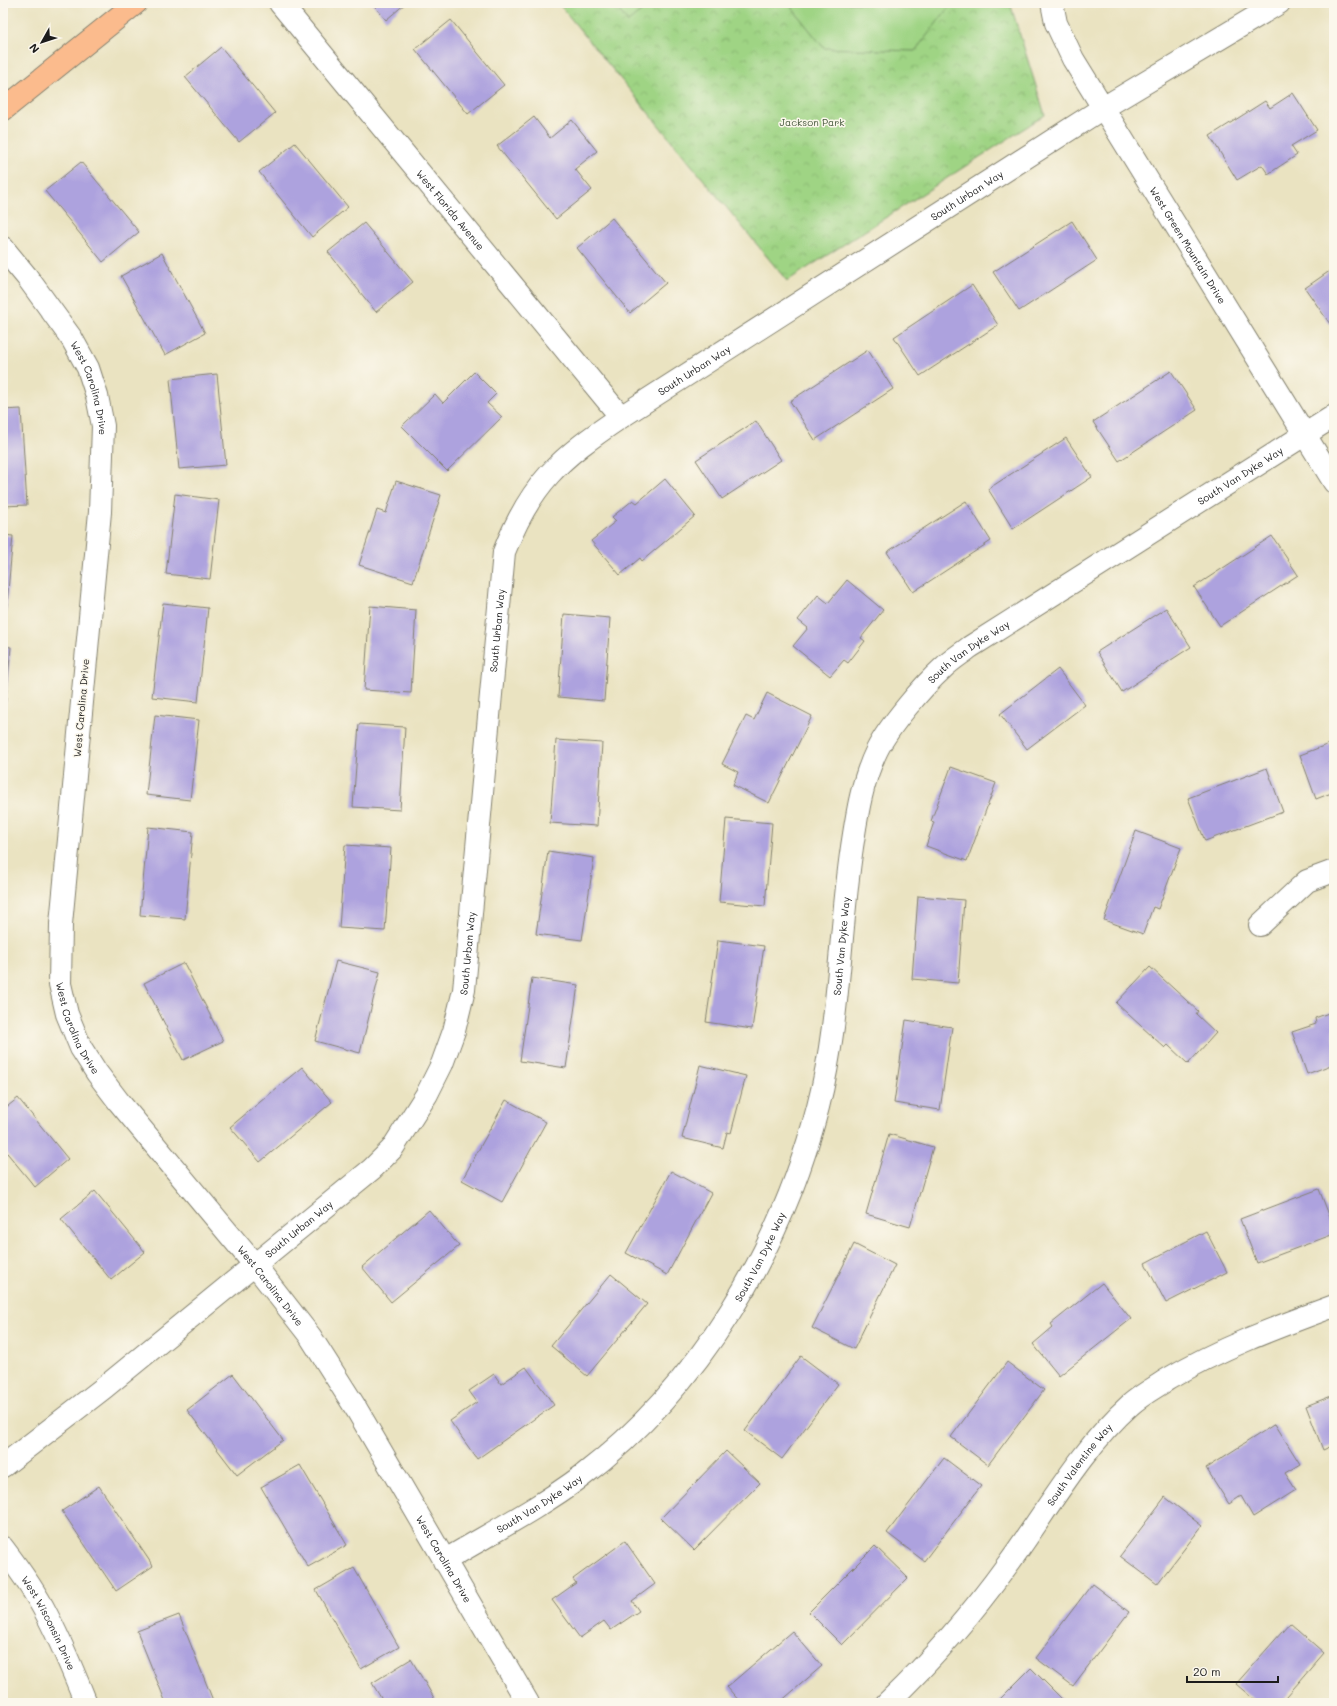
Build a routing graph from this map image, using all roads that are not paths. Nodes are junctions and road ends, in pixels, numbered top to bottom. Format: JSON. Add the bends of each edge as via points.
{"nodes":[{"id":1,"x":136,"y":3,"type":"edge"},
{"id":2,"x":280,"y":3,"type":"edge"},
{"id":3,"x":1052,"y":3,"type":"edge"},
{"id":4,"x":1279,"y":3,"type":"edge"},
{"id":5,"x":1103,"y":108,"type":"junction"},
{"id":6,"x":3,"y":110,"type":"edge"},
{"id":7,"x":3,"y":248,"type":"edge"},
{"id":8,"x":1334,"y":416,"type":"edge"},
{"id":9,"x":621,"y":417,"type":"junction"},
{"id":10,"x":1304,"y":435,"type":"junction"},
{"id":11,"x":1334,"y":482,"type":"edge"},
{"id":12,"x":1334,"y":871,"type":"edge"},
{"id":13,"x":1260,"y":925,"type":"dead end"},
{"id":14,"x":254,"y":1264,"type":"junction"},
{"id":15,"x":1334,"y":1306,"type":"edge"},
{"id":16,"x":3,"y":1466,"type":"edge"},
{"id":17,"x":3,"y":1548,"type":"edge"},
{"id":18,"x":444,"y":1561,"type":"junction"},
{"id":19,"x":86,"y":1703,"type":"edge"},
{"id":20,"x":528,"y":1703,"type":"edge"},
{"id":21,"x":887,"y":1703,"type":"edge"}],
"edges":[{"from":1,"to":6,"type":"main road"},
{"from":2,"to":9,"type":"street","name":"West Florida Avenue"},
{"from":3,"to":5,"type":"street","name":"West Green Mountain Drive","via":[[1056,23],[1073,59]]},
{"from":4,"to":5,"type":"street","name":"South Urban Way"},
{"from":5,"to":9,"type":"street","name":"South Urban Way"},
{"from":5,"to":10,"type":"street","name":"West Green Mountain Drive"},
{"from":7,"to":14,"type":"street","name":"West Carolina Drive","via":[[72,339],[88,368],[98,396],[102,426],[100,512],[61,924],[60,984],[67,1014],[81,1048],[118,1102]]},
{"from":8,"to":10,"type":"street","name":"South Van Dyke Way"},
{"from":9,"to":14,"type":"street","name":"South Urban Way","via":[[566,456],[546,477],[527,503],[504,552],[464,990],[454,1031],[442,1064],[427,1094],[392,1149],[372,1169]]},
{"from":10,"to":11,"type":"street","name":"West Green Mountain Drive"},
{"from":10,"to":18,"type":"street","name":"South Van Dyke Way","via":[[970,647],[943,668],[893,725],[877,749],[866,777],[858,809],[848,874],[835,1015],[817,1111],[795,1183],[776,1229],[732,1311],[667,1396],[608,1455],[580,1478]]},
{"from":12,"to":13,"type":"street","via":[[1307,881]]},
{"from":14,"to":16,"type":"street","name":"South Urban Way","via":[[105,1387]]},
{"from":14,"to":18,"type":"street","name":"West Carolina Drive","via":[[310,1336],[328,1364]]},
{"from":15,"to":21,"type":"street","name":"South Valentine Way","via":[[1209,1356],[1130,1405],[1088,1450],[960,1627]]},
{"from":17,"to":19,"type":"street","name":"West Wisconsin Drive","via":[[47,1614]]},
{"from":18,"to":20,"type":"street","name":"West Carolina Drive"}]}
